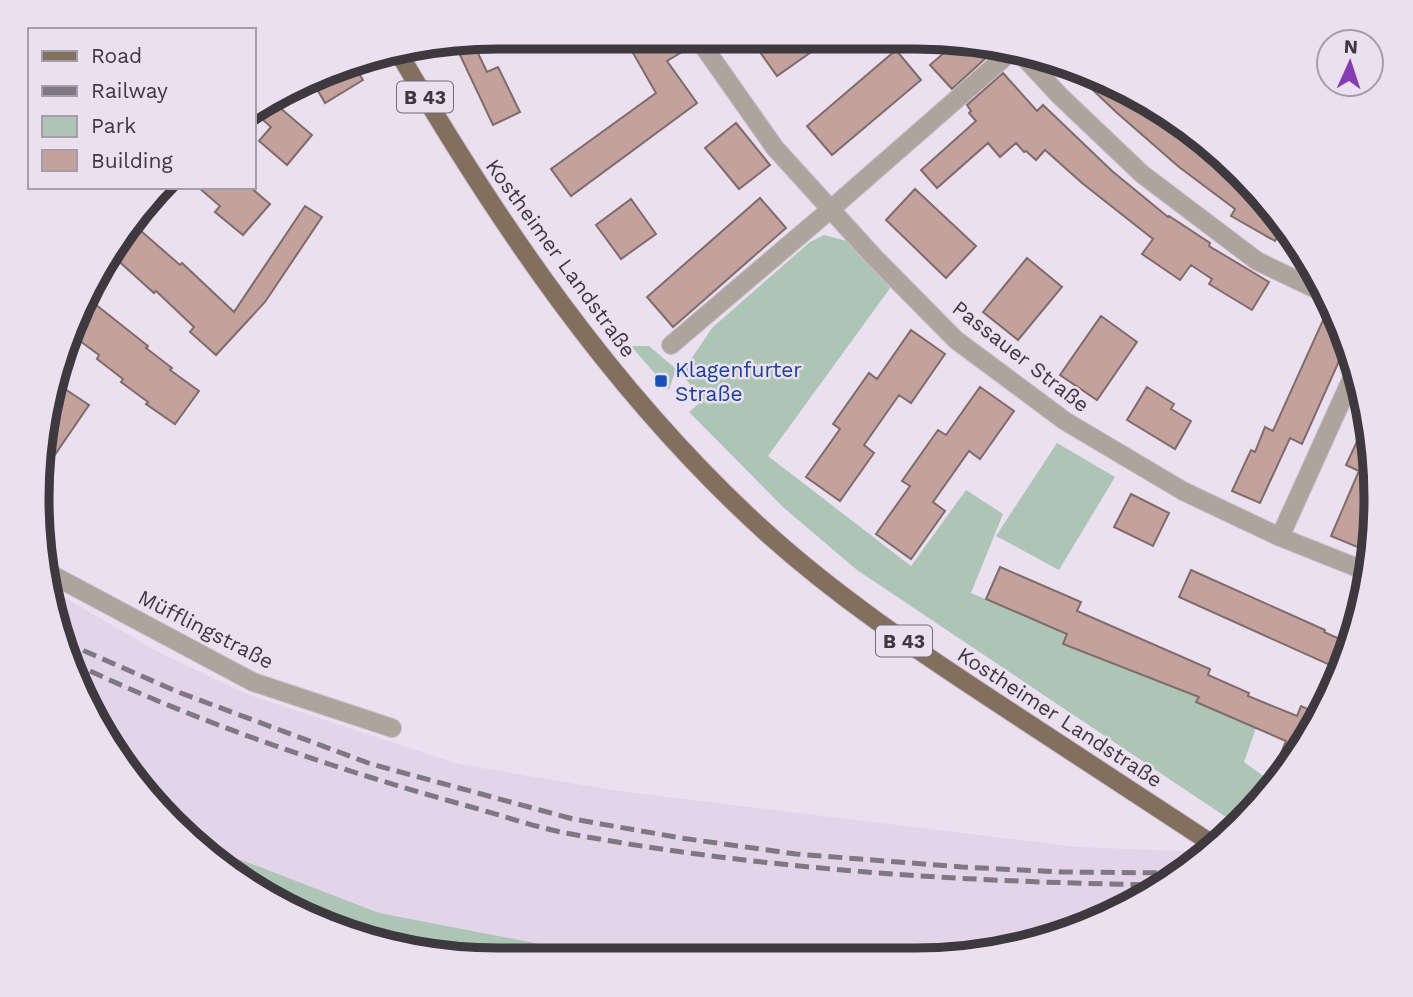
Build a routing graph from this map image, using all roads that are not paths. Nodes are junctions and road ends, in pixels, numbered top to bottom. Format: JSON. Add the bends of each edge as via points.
{"nodes":[{"id":1,"x":705,"y":49,"type":"edge"},
{"id":2,"x":1005,"y":59,"type":"edge"},
{"id":3,"x":403,"y":60,"type":"edge"},
{"id":4,"x":1028,"y":63,"type":"edge"},
{"id":5,"x":831,"y":209,"type":"junction"},
{"id":6,"x":1311,"y":287,"type":"edge"},
{"id":7,"x":671,"y":345,"type":"dead end"},
{"id":8,"x":1349,"y":384,"type":"edge"},
{"id":9,"x":1280,"y":537,"type":"junction"},
{"id":10,"x":1358,"y":568,"type":"edge"},
{"id":11,"x":56,"y":577,"type":"edge"},
{"id":12,"x":392,"y":728,"type":"dead end"},
{"id":13,"x":1206,"y":840,"type":"edge"}],
"edges":[{"from":1,"to":5,"type":"street","name":"Passauer Straße","via":[[775,148]]},
{"from":2,"to":5,"type":"street"},
{"from":3,"to":13,"type":"main road","name":"Kostheimer Landstraße","number":"B 43","via":[[488,199],[593,347],[719,488],[856,607]]},
{"from":4,"to":6,"type":"street","via":[[1142,173],[1257,261]]},
{"from":5,"to":7,"type":"street"},
{"from":5,"to":9,"type":"street","name":"Passauer Straße","via":[[956,340],[1065,421],[1183,491]]},
{"from":8,"to":9,"type":"street"},
{"from":9,"to":10,"type":"street","name":"Passauer Straße"},
{"from":11,"to":12,"type":"street","name":"Müfflingstraße","via":[[253,682]]}]}
